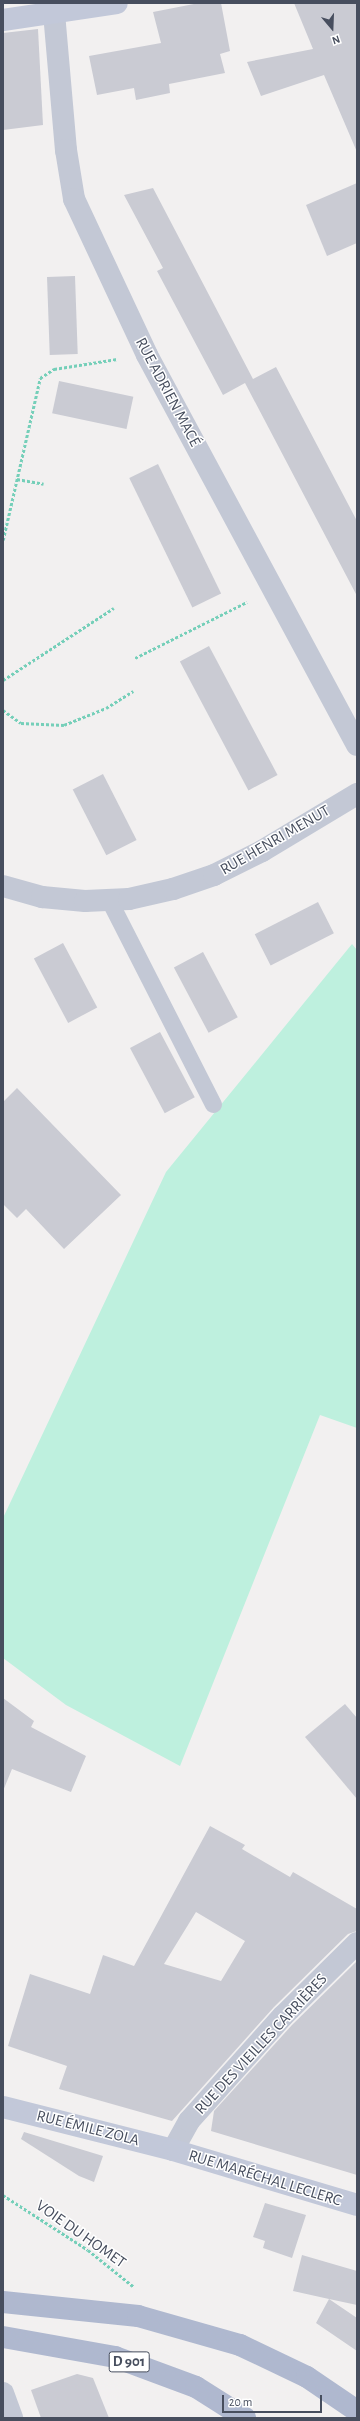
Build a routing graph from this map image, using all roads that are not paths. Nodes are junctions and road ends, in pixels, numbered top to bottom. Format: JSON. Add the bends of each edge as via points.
{"nodes":[{"id":1,"x":117,"y":3,"type":"edge"},
{"id":2,"x":54,"y":13,"type":"junction"},
{"id":3,"x":3,"y":20,"type":"edge"},
{"id":4,"x":357,"y":745,"type":"edge"},
{"id":5,"x":357,"y":794,"type":"edge"},
{"id":6,"x":3,"y":886,"type":"edge"},
{"id":7,"x":110,"y":900,"type":"junction"},
{"id":8,"x":213,"y":1104,"type":"dead end"},
{"id":9,"x":357,"y":1943,"type":"edge"},
{"id":10,"x":3,"y":2107,"type":"edge"},
{"id":11,"x":172,"y":2150,"type":"junction"},
{"id":12,"x":357,"y":2205,"type":"edge"},
{"id":13,"x":3,"y":2302,"type":"edge"},
{"id":14,"x":3,"y":2337,"type":"edge"},
{"id":15,"x":3,"y":2393,"type":"edge"},
{"id":16,"x":357,"y":2411,"type":"edge"},
{"id":17,"x":12,"y":2418,"type":"edge"},
{"id":18,"x":245,"y":2418,"type":"edge"}],
"edges":[{"from":1,"to":2,"type":"main road"},
{"from":2,"to":3,"type":"main road"},
{"from":2,"to":4,"type":"street","name":"RUE ADRIEN MACÉ","via":[[66,150],[74,199],[147,355]]},
{"from":5,"to":7,"type":"street","name":"RUE HENRI MENUT","via":[[262,851],[214,876],[173,889],[129,899]]},
{"from":6,"to":7,"type":"street","name":"RUE HENRI MENUT","via":[[42,897],[85,901]]},
{"from":7,"to":8,"type":"lane"},
{"from":9,"to":11,"type":"street","name":"RUE DES VIEILLES CARRIÈRES","via":[[283,2016],[189,2121]]},
{"from":10,"to":11,"type":"main road","name":"RUE ÉMILE ZOLA"},
{"from":11,"to":12,"type":"main road","name":"RUE MARÉCHAL LECLERC"},
{"from":13,"to":16,"type":"main road","via":[[138,2316],[240,2345],[307,2376]]},
{"from":14,"to":18,"type":"main road","number":"D 901","via":[[115,2357],[196,2386]]},
{"from":15,"to":17,"type":"street"}]}
